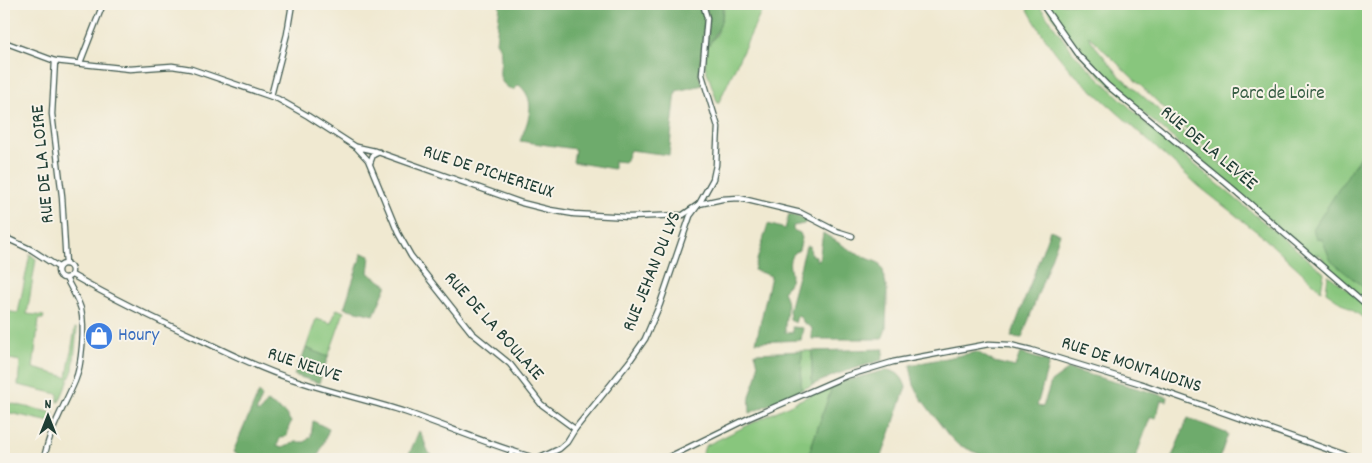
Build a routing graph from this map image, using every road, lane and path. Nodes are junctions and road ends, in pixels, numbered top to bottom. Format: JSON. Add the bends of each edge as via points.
{"nodes":[{"id":1,"x":103,"y":4,"type":"edge"},
{"id":2,"x":292,"y":4,"type":"edge"},
{"id":3,"x":702,"y":4,"type":"edge"},
{"id":4,"x":1042,"y":4,"type":"edge"},
{"id":5,"x":4,"y":42,"type":"edge"},
{"id":6,"x":55,"y":61,"type":"junction"},
{"id":7,"x":80,"y":63,"type":"junction"},
{"id":8,"x":271,"y":96,"type":"junction"},
{"id":9,"x":356,"y":147,"type":"junction"},
{"id":10,"x":379,"y":152,"type":"junction"},
{"id":11,"x":370,"y":163,"type":"junction"},
{"id":12,"x":699,"y":204,"type":"junction"},
{"id":13,"x":852,"y":236,"type":"dead end"},
{"id":14,"x":4,"y":237,"type":"edge"},
{"id":15,"x":66,"y":264,"type":"junction"},
{"id":16,"x":58,"y":267,"type":"junction"},
{"id":17,"x":72,"y":275,"type":"junction"},
{"id":18,"x":66,"y":278,"type":"junction"},
{"id":19,"x":1368,"y":306,"type":"edge"},
{"id":20,"x":576,"y":429,"type":"junction"},
{"id":21,"x":512,"y":452,"type":"junction"},
{"id":22,"x":44,"y":459,"type":"edge"},
{"id":23,"x":508,"y":459,"type":"edge"},
{"id":24,"x":538,"y":459,"type":"edge"},
{"id":25,"x":665,"y":459,"type":"edge"},
{"id":26,"x":1355,"y":459,"type":"edge"}],
"edges":[{"from":1,"to":7,"type":"street"},
{"from":2,"to":8,"type":"street"},
{"from":3,"to":12,"type":"street","name":"RUE JEHAN DU LYS","via":[[707,18],[702,75],[718,127],[713,179]]},
{"from":4,"to":19,"type":"street","name":"RUE DE LA LEVÉE","via":[[1078,55],[1107,84]]},
{"from":5,"to":6,"type":"street","name":"RUE DE LA BOULAIE"},
{"from":6,"to":7,"type":"street","name":"RUE DE LA BOULAIE"},
{"from":6,"to":15,"type":"street","name":"RUE DE LA LOIRE","via":[[52,114]]},
{"from":7,"to":8,"type":"street","name":"RUE DE LA BOULAIE","via":[[130,68],[191,68]]},
{"from":8,"to":9,"type":"street","name":"RUE DE LA BOULAIE","via":[[301,111]]},
{"from":9,"to":10,"type":"street","name":"RUE DE PICHERIEUX"},
{"from":9,"to":11,"type":"street","name":"RUE DE LA BOULAIE"},
{"from":10,"to":11,"type":"street","via":[[373,155]]},
{"from":10,"to":12,"type":"street","name":"RUE DE PICHERIEUX","via":[[522,203],[574,214],[683,215]]},
{"from":11,"to":20,"type":"street","name":"RUE DE LA BOULAIE","via":[[398,233],[411,256],[472,333],[510,364],[541,404]]},
{"from":12,"to":13,"type":"street","name":"RUE DE PICHERIEUX","via":[[739,198],[801,213]]},
{"from":12,"to":20,"type":"street","name":"RUE JEHAN DU LYS","via":[[690,216],[645,339]]},
{"from":14,"to":16,"type":"street"},
{"from":15,"to":16,"type":"street"},
{"from":15,"to":17,"type":"street","via":[[70,266]]},
{"from":16,"to":18,"type":"street","via":[[60,275]]},
{"from":17,"to":18,"type":"street"},
{"from":17,"to":21,"type":"street","name":"RUE NEUVE","via":[[178,330],[266,370],[418,417]]},
{"from":18,"to":22,"type":"street","via":[[80,307],[82,341],[76,379],[57,419]]},
{"from":20,"to":24,"type":"street","name":"RUE JEHAN DU LYS","via":[[559,449]]},
{"from":21,"to":23,"type":"street"},
{"from":21,"to":24,"type":"street","name":"RUE NEUVE"},
{"from":25,"to":26,"type":"street","name":"RUE DE MONTAUDINS","via":[[748,418],[846,376],[893,362],[988,344],[1020,347],[1145,385]]}]}
